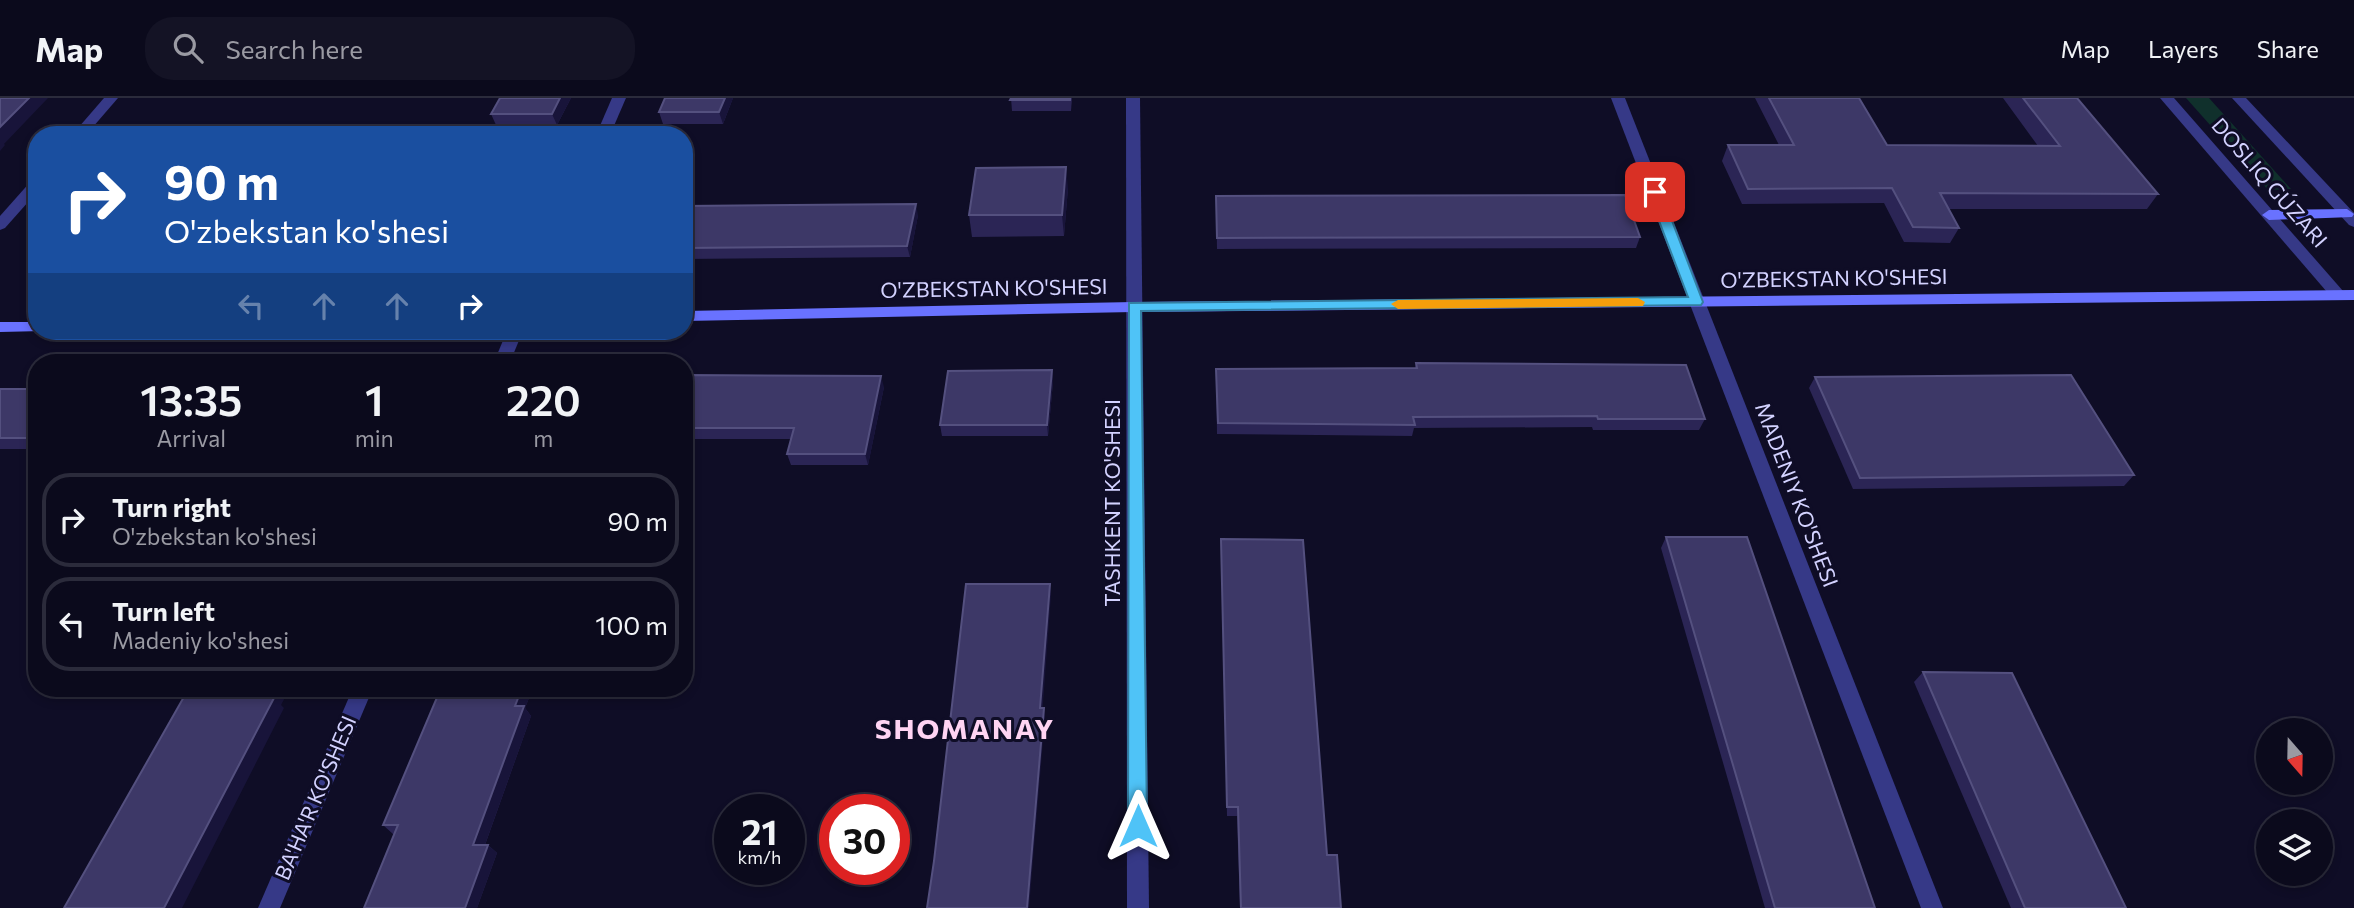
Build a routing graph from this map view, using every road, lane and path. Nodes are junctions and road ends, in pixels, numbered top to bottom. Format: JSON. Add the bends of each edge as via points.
{"nodes":[{"id":1,"x":111,"y":98,"type":"edge"},
{"id":2,"x":619,"y":98,"type":"edge"},
{"id":3,"x":1133,"y":98,"type":"edge"},
{"id":4,"x":1618,"y":98,"type":"edge"},
{"id":5,"x":2167,"y":98,"type":"edge"},
{"id":6,"x":2239,"y":98,"type":"edge"},
{"id":7,"x":87,"y":126,"type":"edge"},
{"id":8,"x":607,"y":126,"type":"edge"},
{"id":9,"x":28,"y":193,"type":"edge"},
{"id":10,"x":2269,"y":215,"type":"junction"},
{"id":11,"x":2350,"y":218,"type":"edge"},
{"id":12,"x":0,"y":225,"type":"edge"},
{"id":13,"x":2346,"y":295,"type":"edge"},
{"id":14,"x":1696,"y":302,"type":"junction"},
{"id":15,"x":1134,"y":307,"type":"junction"},
{"id":16,"x":693,"y":316,"type":"edge"},
{"id":17,"x":0,"y":327,"type":"edge"},
{"id":18,"x":28,"y":327,"type":"edge"},
{"id":19,"x":359,"y":697,"type":"edge"},
{"id":20,"x":269,"y":908,"type":"edge"},
{"id":21,"x":1138,"y":908,"type":"edge"},
{"id":22,"x":1932,"y":908,"type":"edge"}],
"edges":[{"from":1,"to":7,"type":"street"},
{"from":2,"to":8,"type":"street"},
{"from":3,"to":15,"type":"street","name":"TASHKENT KO'SHESI"},
{"from":4,"to":14,"type":"street","name":"MADENIY KO'SHESI"},
{"from":5,"to":10,"type":"street"},
{"from":6,"to":11,"type":"street"},
{"from":9,"to":12,"type":"street"},
{"from":10,"to":11,"type":"main road"},
{"from":10,"to":13,"type":"street"},
{"from":13,"to":14,"type":"main road","name":"O'ZBEKSTAN KO'SHESI"},
{"from":14,"to":15,"type":"main road","name":"O'ZBEKSTAN KO'SHESI"},
{"from":14,"to":22,"type":"street","name":"MADENIY KO'SHESI"},
{"from":15,"to":16,"type":"main road","name":"O'ZBEKSTAN KO'SHESI"},
{"from":15,"to":21,"type":"street","name":"TASHKENT KO'SHESI"},
{"from":17,"to":18,"type":"main road"},
{"from":19,"to":20,"type":"street","name":"BA'HA'R KO'SHESI"}]}
